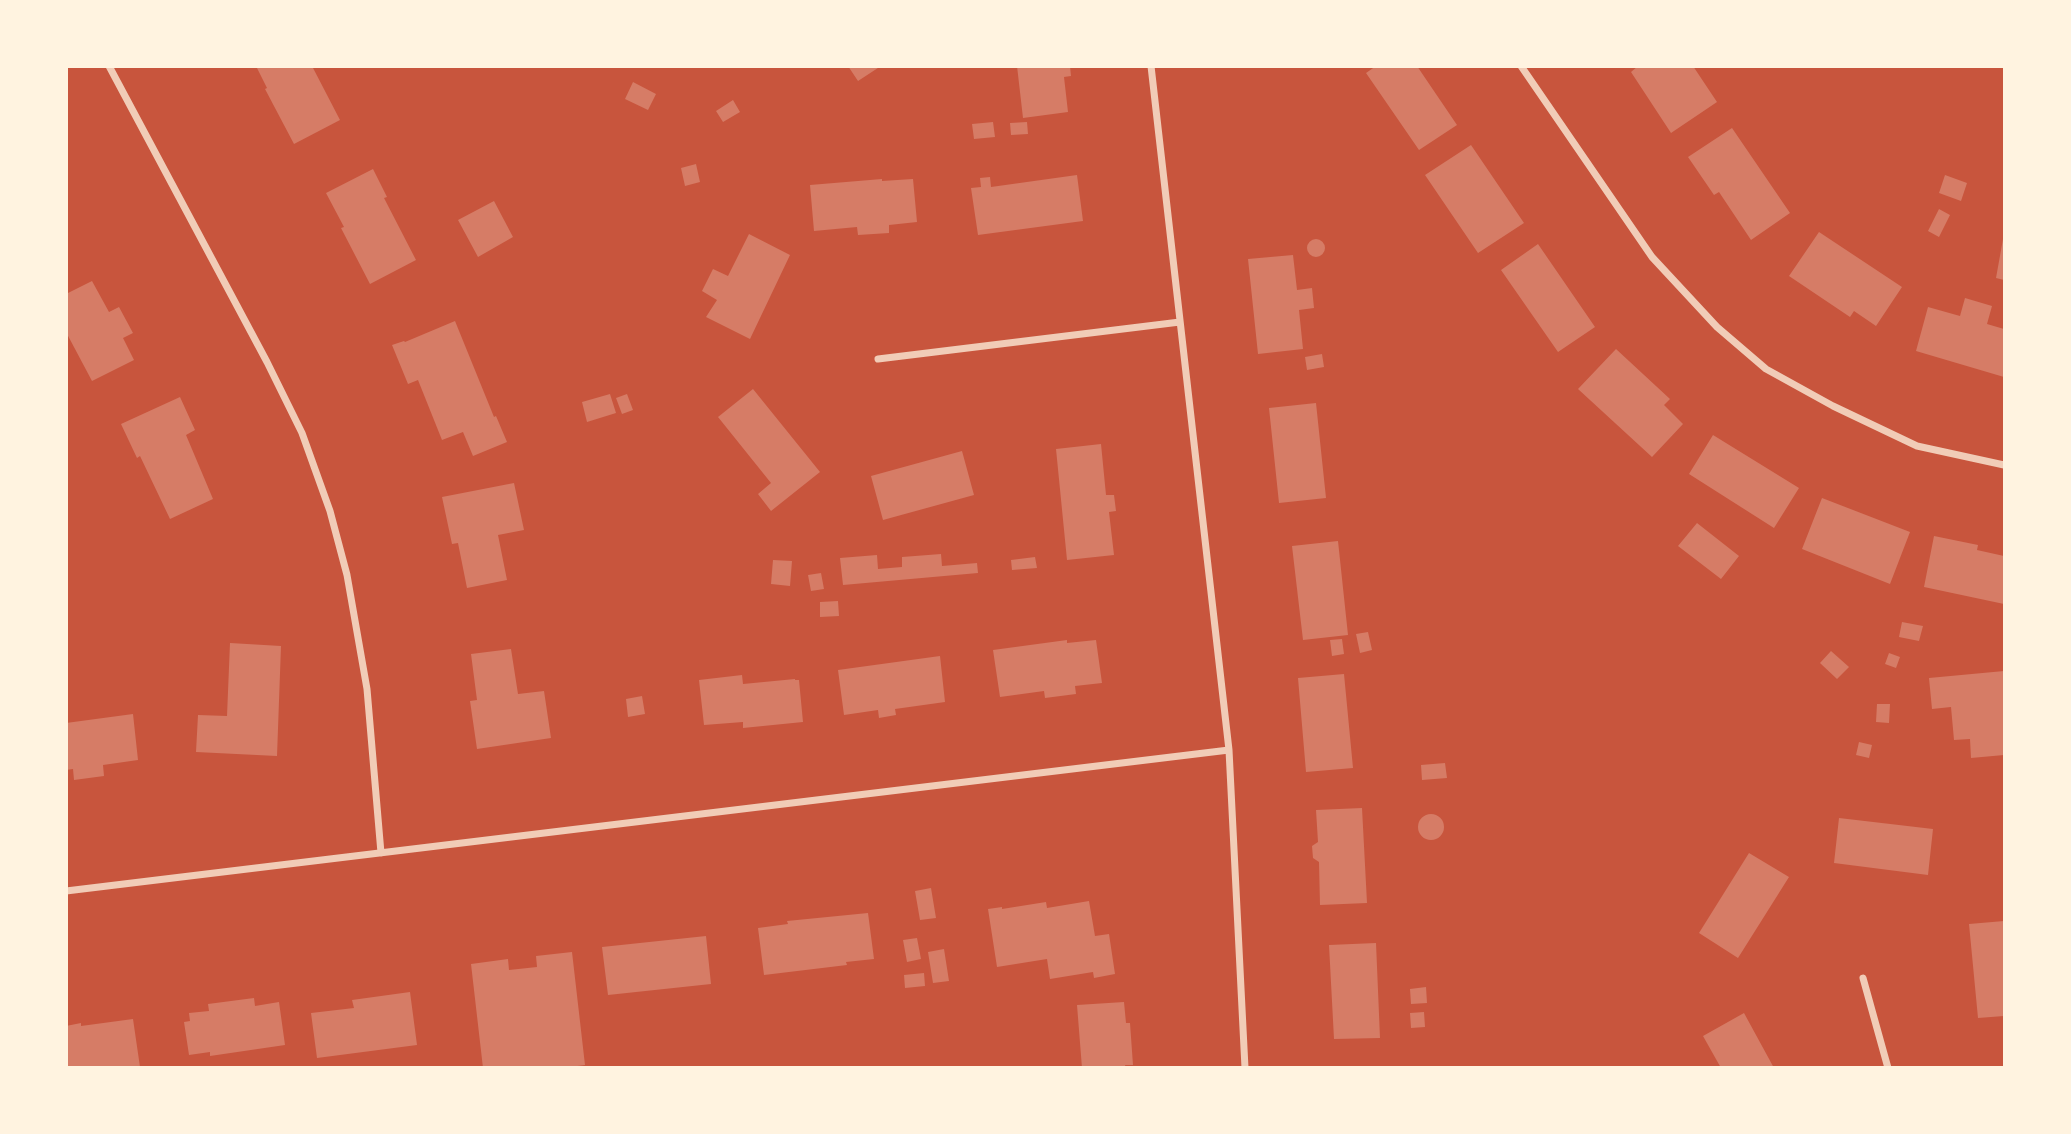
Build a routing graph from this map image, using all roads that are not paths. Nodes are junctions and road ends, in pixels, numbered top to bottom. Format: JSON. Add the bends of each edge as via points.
{"nodes":[{"id":1,"x":109,"y":66,"type":"edge"},
{"id":2,"x":1152,"y":66,"type":"edge"},
{"id":3,"x":1521,"y":66,"type":"edge"},
{"id":4,"x":1180,"y":323,"type":"junction"},
{"id":5,"x":878,"y":359,"type":"dead end"},
{"id":6,"x":2004,"y":465,"type":"edge"},
{"id":7,"x":1229,"y":750,"type":"junction"},
{"id":8,"x":381,"y":853,"type":"junction"},
{"id":9,"x":66,"y":891,"type":"edge"},
{"id":10,"x":1863,"y":978,"type":"dead end"},
{"id":11,"x":1245,"y":1068,"type":"edge"},
{"id":12,"x":1888,"y":1068,"type":"edge"}],
"edges":[{"from":1,"to":8,"type":"street","via":[[267,362],[302,433],[330,511],[347,575],[367,689]]},
{"from":2,"to":4,"type":"street"},
{"from":3,"to":6,"type":"street","via":[[1653,257],[1717,327],[1766,369],[1917,446]]},
{"from":4,"to":5,"type":"street"},
{"from":4,"to":7,"type":"street"},
{"from":7,"to":8,"type":"street"},
{"from":7,"to":11,"type":"street"},
{"from":8,"to":9,"type":"street"},
{"from":10,"to":12,"type":"street"}]}
